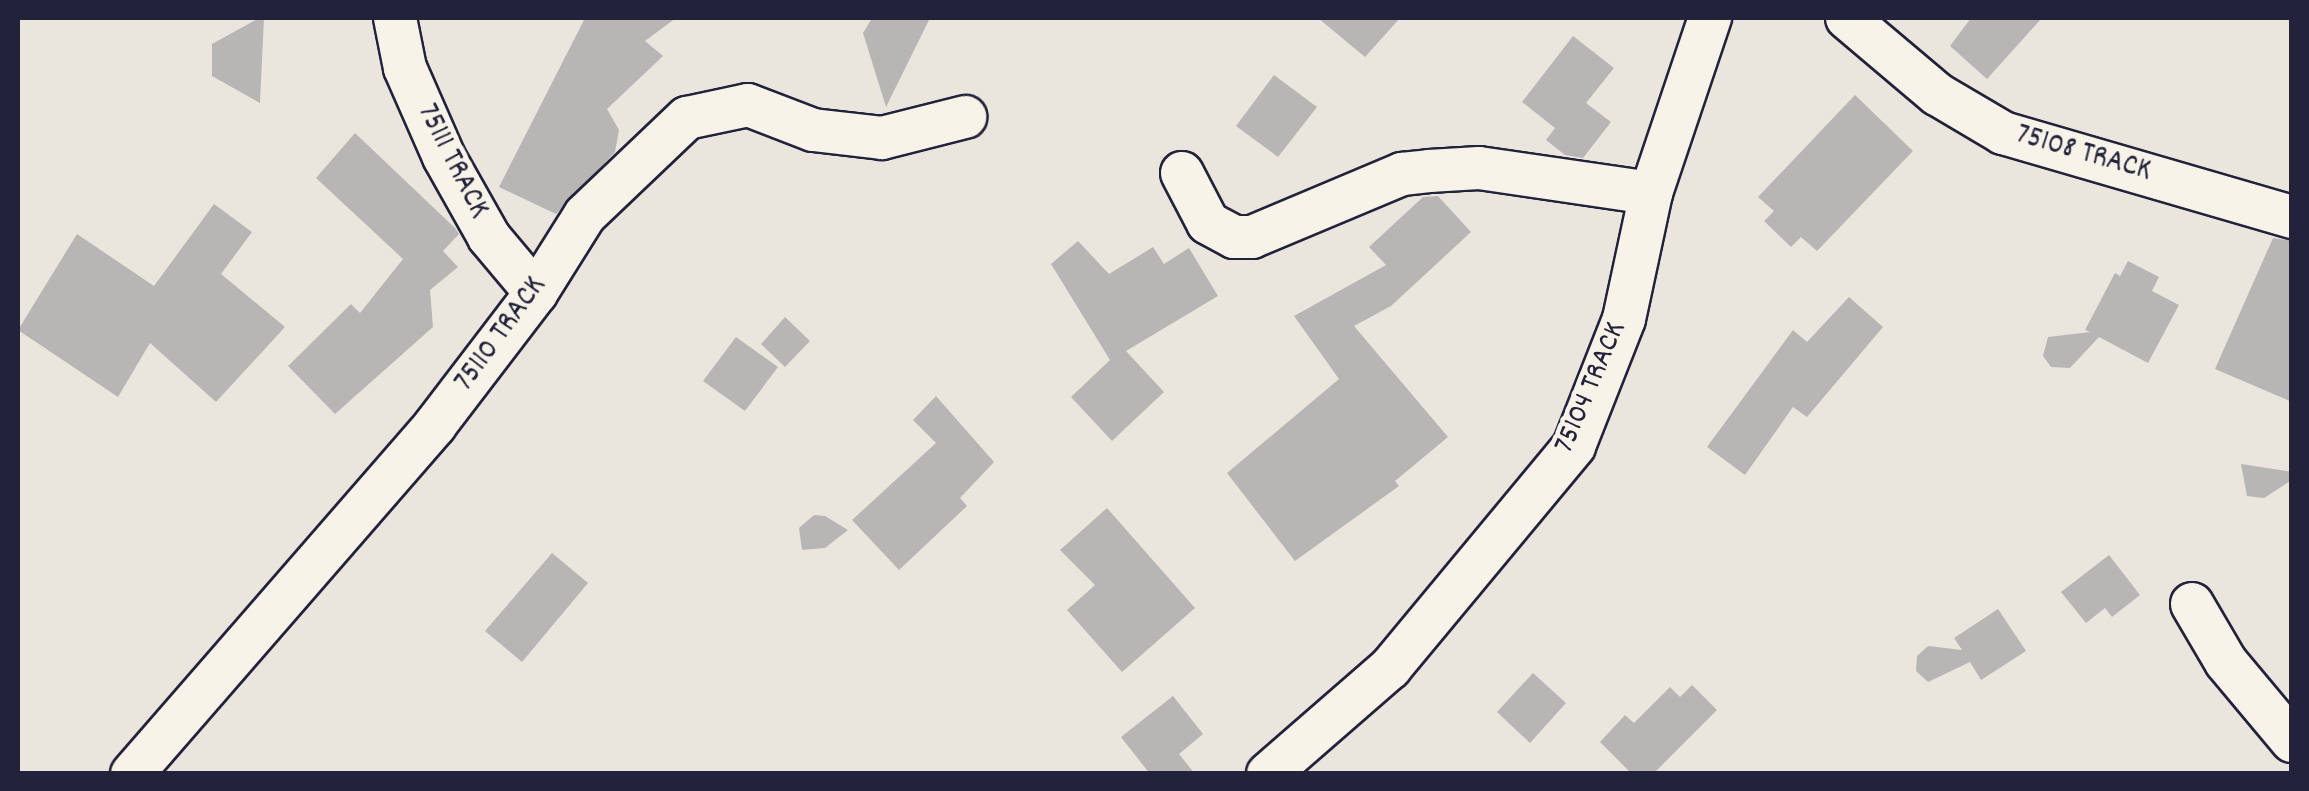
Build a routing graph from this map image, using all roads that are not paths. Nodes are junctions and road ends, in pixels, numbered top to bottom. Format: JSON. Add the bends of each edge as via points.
{"nodes":[{"id":1,"x":395,"y":18,"type":"edge"},
{"id":2,"x":1710,"y":18,"type":"edge"},
{"id":3,"x":1847,"y":18,"type":"edge"},
{"id":4,"x":965,"y":117,"type":"dead end"},
{"id":5,"x":1182,"y":173,"type":"dead end"},
{"id":6,"x":1652,"y":193,"type":"junction"},
{"id":7,"x":2292,"y":217,"type":"edge"},
{"id":8,"x":536,"y":293,"type":"junction"},
{"id":9,"x":2192,"y":604,"type":"dead end"},
{"id":10,"x":2292,"y":741,"type":"edge"},
{"id":11,"x":132,"y":774,"type":"edge"},
{"id":12,"x":1268,"y":774,"type":"edge"}],
"edges":[{"from":1,"to":8,"type":"street","name":"75111 TRACK","via":[[406,68],[444,157],[489,237]]},
{"from":2,"to":6,"type":"street","name":"75104 TRACK"},
{"from":3,"to":7,"type":"street","name":"75108 TRACK","via":[[1936,94],[2004,133]]},
{"from":4,"to":8,"type":"street","name":"75110 TRACK","via":[[882,138],[813,130],[748,105],[705,110],[688,118],[585,215]]},
{"from":5,"to":6,"type":"street","via":[[1208,224],[1234,237],[1281,227],[1402,174],[1429,170],[1479,168]]},
{"from":6,"to":12,"type":"street","name":"75104 TRACK","via":[[1624,319],[1574,446],[1390,668]]},
{"from":8,"to":11,"type":"street","name":"75110 TRACK","via":[[435,425]]},
{"from":9,"to":10,"type":"street","via":[[2226,662]]}]}
